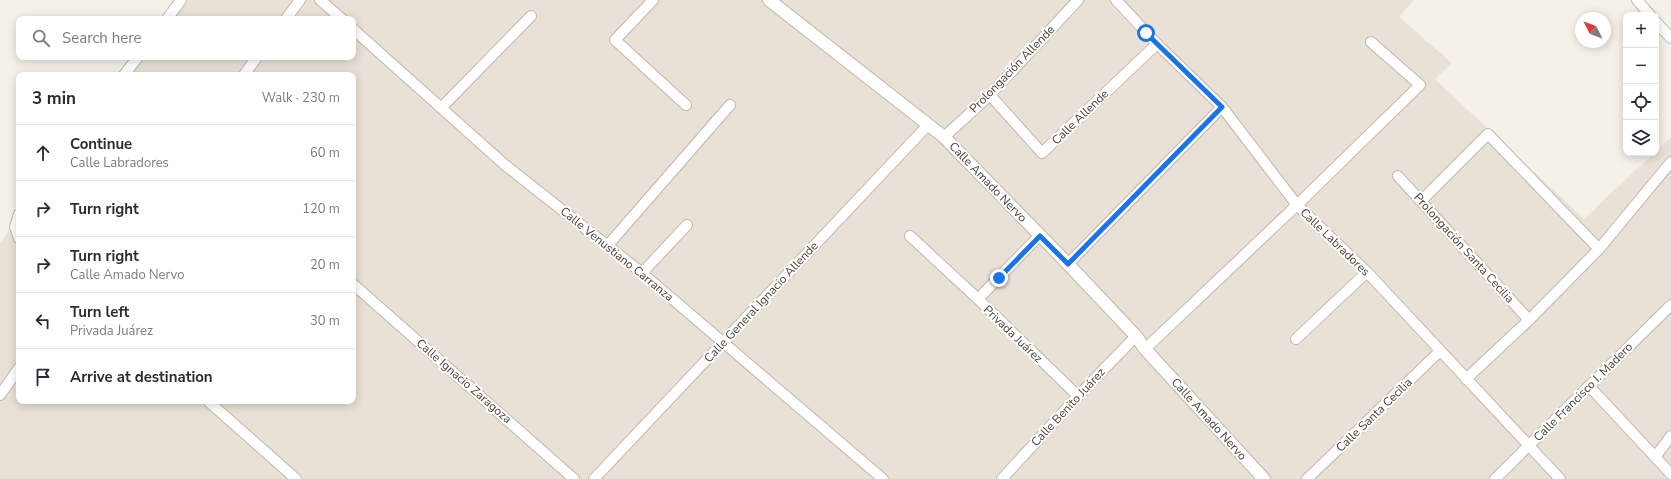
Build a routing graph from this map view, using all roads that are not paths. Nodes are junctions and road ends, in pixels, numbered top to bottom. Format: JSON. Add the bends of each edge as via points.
{"nodes":[{"id":1,"x":181,"y":0,"type":"edge"},
{"id":2,"x":300,"y":0,"type":"edge"},
{"id":3,"x":320,"y":0,"type":"edge"},
{"id":4,"x":653,"y":0,"type":"edge"},
{"id":5,"x":769,"y":0,"type":"edge"},
{"id":6,"x":1078,"y":0,"type":"edge"},
{"id":7,"x":1116,"y":0,"type":"edge"},
{"id":8,"x":1637,"y":0,"type":"edge"},
{"id":9,"x":1647,"y":12,"type":"edge"},
{"id":10,"x":169,"y":16,"type":"edge"},
{"id":11,"x":288,"y":16,"type":"edge"},
{"id":12,"x":339,"y":16,"type":"edge"},
{"id":13,"x":531,"y":16,"type":"dead end"},
{"id":14,"x":1659,"y":25,"type":"edge"},
{"id":15,"x":356,"y":32,"type":"edge"},
{"id":16,"x":1671,"y":38,"type":"edge"},
{"id":17,"x":1371,"y":42,"type":"dead end"},
{"id":18,"x":1157,"y":44,"type":"junction"},
{"id":19,"x":136,"y":60,"type":"edge"},
{"id":20,"x":255,"y":60,"type":"edge"},
{"id":21,"x":126,"y":72,"type":"edge"},
{"id":22,"x":246,"y":72,"type":"edge"},
{"id":23,"x":990,"y":95,"type":"junction"},
{"id":24,"x":686,"y":105,"type":"dead end"},
{"id":25,"x":730,"y":105,"type":"dead end"},
{"id":26,"x":442,"y":107,"type":"junction"},
{"id":27,"x":1222,"y":107,"type":"junction"},
{"id":28,"x":928,"y":125,"type":"junction"},
{"id":29,"x":944,"y":137,"type":"junction"},
{"id":30,"x":1671,"y":164,"type":"edge"},
{"id":31,"x":1398,"y":176,"type":"dead end"},
{"id":32,"x":1421,"y":201,"type":"junction"},
{"id":33,"x":1297,"y":205,"type":"junction"},
{"id":34,"x":687,"y":225,"type":"dead end"},
{"id":35,"x":910,"y":236,"type":"dead end"},
{"id":36,"x":1040,"y":236,"type":"junction"},
{"id":37,"x":608,"y":245,"type":"junction"},
{"id":38,"x":1599,"y":249,"type":"junction"},
{"id":39,"x":1068,"y":264,"type":"junction"},
{"id":40,"x":642,"y":272,"type":"junction"},
{"id":41,"x":1367,"y":272,"type":"junction"},
{"id":42,"x":356,"y":287,"type":"edge"},
{"id":43,"x":978,"y":299,"type":"junction"},
{"id":44,"x":1671,"y":305,"type":"edge"},
{"id":45,"x":1529,"y":320,"type":"junction"},
{"id":46,"x":1136,"y":336,"type":"junction"},
{"id":47,"x":1296,"y":339,"type":"dead end"},
{"id":48,"x":723,"y":342,"type":"junction"},
{"id":49,"x":1145,"y":349,"type":"junction"},
{"id":50,"x":1440,"y":351,"type":"junction"},
{"id":51,"x":16,"y":372,"type":"edge"},
{"id":52,"x":1466,"y":379,"type":"junction"},
{"id":53,"x":1589,"y":386,"type":"junction"},
{"id":54,"x":0,"y":395,"type":"edge"},
{"id":55,"x":1078,"y":396,"type":"junction"},
{"id":56,"x":211,"y":404,"type":"edge"},
{"id":57,"x":1671,"y":436,"type":"edge"},
{"id":58,"x":1529,"y":445,"type":"junction"},
{"id":59,"x":1655,"y":457,"type":"junction"},
{"id":60,"x":1671,"y":474,"type":"edge"},
{"id":61,"x":296,"y":479,"type":"edge"},
{"id":62,"x":574,"y":479,"type":"edge"},
{"id":63,"x":594,"y":479,"type":"edge"},
{"id":64,"x":883,"y":479,"type":"edge"},
{"id":65,"x":1002,"y":479,"type":"edge"},
{"id":66,"x":1264,"y":479,"type":"edge"},
{"id":67,"x":1307,"y":479,"type":"edge"},
{"id":68,"x":1495,"y":479,"type":"edge"},
{"id":69,"x":1560,"y":479,"type":"edge"}],
"edges":[{"from":1,"to":10,"type":"street"},
{"from":2,"to":11,"type":"street"},
{"from":3,"to":12,"type":"street"},
{"from":4,"to":24,"type":"street","via":[[615,40]]},
{"from":5,"to":28,"type":"street","name":"Calle Amado Nervo"},
{"from":6,"to":23,"type":"street","name":"Prolongación Allende"},
{"from":7,"to":18,"type":"street","name":"Calle Labradores"},
{"from":8,"to":9,"type":"street"},
{"from":13,"to":26,"type":"street"},
{"from":14,"to":16,"type":"street"},
{"from":15,"to":26,"type":"street","name":"Calle Venustiano Carranza"},
{"from":17,"to":33,"type":"street","via":[[1420,86]]},
{"from":18,"to":23,"type":"street","name":"Calle Allende","via":[[1042,153]]},
{"from":18,"to":27,"type":"street","name":"Calle Labradores"},
{"from":19,"to":21,"type":"street"},
{"from":20,"to":22,"type":"street"},
{"from":23,"to":29,"type":"street","name":"Prolongación Allende"},
{"from":25,"to":37,"type":"street"},
{"from":26,"to":37,"type":"street","name":"Calle Venustiano Carranza","via":[[505,165]]},
{"from":27,"to":33,"type":"street","name":"Calle Labradores"},
{"from":27,"to":39,"type":"street"},
{"from":28,"to":29,"type":"street","name":"Calle Amado Nervo"},
{"from":28,"to":48,"type":"street","name":"Calle General Ignacio Allende"},
{"from":29,"to":36,"type":"street","name":"Calle Amado Nervo"},
{"from":30,"to":38,"type":"street"},
{"from":31,"to":32,"type":"street","name":"Prolongación Santa Cecilia"},
{"from":32,"to":38,"type":"street","via":[[1488,134]]},
{"from":32,"to":45,"type":"street","name":"Prolongación Santa Cecilia"},
{"from":33,"to":41,"type":"street","name":"Calle Labradores"},
{"from":33,"to":49,"type":"street"},
{"from":34,"to":40,"type":"street"},
{"from":35,"to":43,"type":"street"},
{"from":36,"to":39,"type":"street","name":"Calle Amado Nervo"},
{"from":36,"to":43,"type":"street","name":"Privada Juárez"},
{"from":37,"to":40,"type":"street","name":"Calle Venustiano Carranza"},
{"from":38,"to":45,"type":"street"},
{"from":39,"to":46,"type":"street","name":"Calle Amado Nervo"},
{"from":40,"to":48,"type":"street","name":"Calle Venustiano Carranza"},
{"from":41,"to":47,"type":"street"},
{"from":41,"to":50,"type":"street","name":"Calle Labradores"},
{"from":42,"to":62,"type":"street","name":"Calle Ignacio Zaragoza"},
{"from":43,"to":55,"type":"street","name":"Privada Juárez"},
{"from":44,"to":53,"type":"street","name":"Calle Francisco I. Madero"},
{"from":45,"to":52,"type":"street"},
{"from":46,"to":49,"type":"street","name":"Calle Amado Nervo"},
{"from":46,"to":55,"type":"street","name":"Calle Benito Juárez"},
{"from":48,"to":63,"type":"street","name":"Calle General Ignacio Allende"},
{"from":48,"to":64,"type":"street","name":"Calle Venustiano Carranza"},
{"from":49,"to":66,"type":"street","name":"Calle Amado Nervo"},
{"from":50,"to":52,"type":"street","name":"Calle Labradores"},
{"from":50,"to":67,"type":"street","name":"Calle Santa Cecilia"},
{"from":51,"to":54,"type":"street"},
{"from":52,"to":58,"type":"street","name":"Calle Labradores"},
{"from":53,"to":58,"type":"street","name":"Calle Francisco I. Madero"},
{"from":53,"to":59,"type":"street"},
{"from":55,"to":65,"type":"street","name":"Calle Benito Juárez"},
{"from":56,"to":61,"type":"street"},
{"from":57,"to":59,"type":"street"},
{"from":58,"to":68,"type":"street","name":"Calle Francisco I. Madero"},
{"from":58,"to":69,"type":"street","name":"Calle Labradores"},
{"from":59,"to":60,"type":"street"}]}
